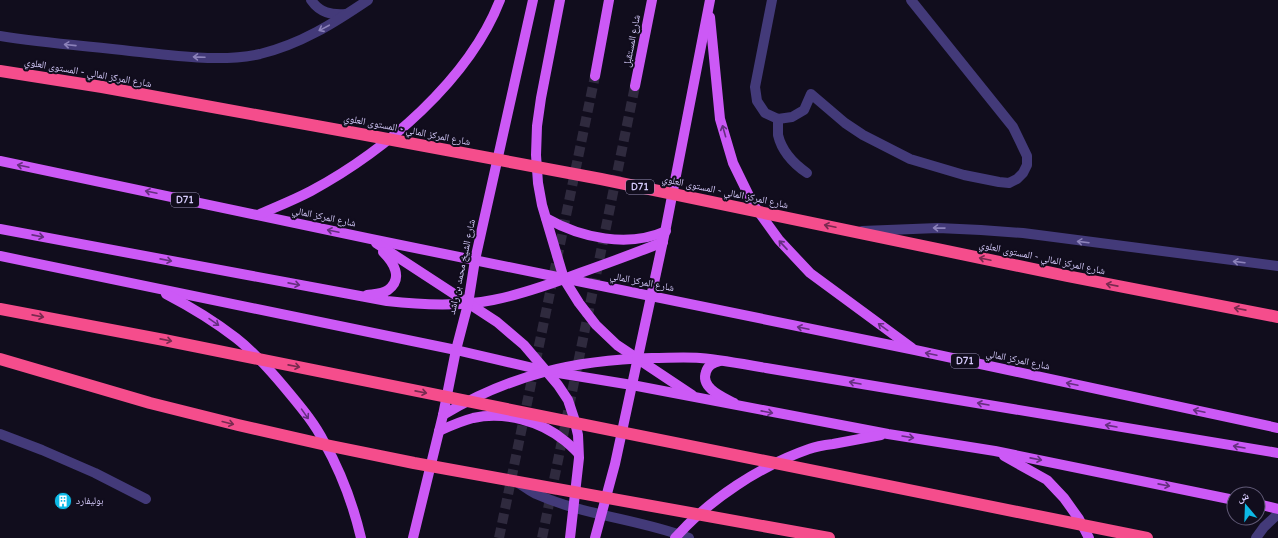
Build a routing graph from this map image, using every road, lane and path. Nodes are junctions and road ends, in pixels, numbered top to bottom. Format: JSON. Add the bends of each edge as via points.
{"nodes":[{"id":1,"x":311,"y":0,"type":"edge"},
{"id":2,"x":368,"y":0,"type":"edge"},
{"id":3,"x":500,"y":0,"type":"edge"},
{"id":4,"x":533,"y":0,"type":"edge"},
{"id":5,"x":560,"y":0,"type":"edge"},
{"id":6,"x":609,"y":0,"type":"edge"},
{"id":7,"x":652,"y":0,"type":"edge"},
{"id":8,"x":772,"y":0,"type":"edge"},
{"id":9,"x":912,"y":0,"type":"edge"},
{"id":10,"x":710,"y":3,"type":"edge"},
{"id":11,"x":348,"y":14,"type":"junction"},
{"id":12,"x":0,"y":36,"type":"edge"},
{"id":13,"x":0,"y":70,"type":"edge"},
{"id":14,"x":595,"y":76,"type":"tunnel mouth"},
{"id":15,"x":635,"y":86,"type":"tunnel mouth"},
{"id":16,"x":778,"y":119,"type":"junction"},
{"id":17,"x":0,"y":161,"type":"edge"},
{"id":18,"x":807,"y":173,"type":"dead end"},
{"id":19,"x":258,"y":215,"type":"junction"},
{"id":20,"x":546,"y":218,"type":"junction"},
{"id":21,"x":0,"y":229,"type":"edge"},
{"id":22,"x":666,"y":231,"type":"junction"},
{"id":23,"x":853,"y":231,"type":"junction"},
{"id":24,"x":371,"y":239,"type":"junction"},
{"id":25,"x":663,"y":242,"type":"junction"},
{"id":26,"x":0,"y":256,"type":"edge"},
{"id":27,"x":475,"y":260,"type":"junction"},
{"id":28,"x":1278,"y":266,"type":"edge"},
{"id":29,"x":564,"y":279,"type":"junction"},
{"id":30,"x":156,"y":289,"type":"junction"},
{"id":31,"x":360,"y":296,"type":"junction"},
{"id":32,"x":652,"y":296,"type":"junction"},
{"id":33,"x":468,"y":304,"type":"junction"},
{"id":34,"x":0,"y":309,"type":"edge"},
{"id":35,"x":1278,"y":317,"type":"edge"},
{"id":36,"x":456,"y":350,"type":"junction"},
{"id":37,"x":915,"y":350,"type":"junction"},
{"id":38,"x":638,"y":358,"type":"junction"},
{"id":39,"x":0,"y":359,"type":"edge"},
{"id":40,"x":720,"y":361,"type":"junction"},
{"id":41,"x":546,"y":371,"type":"junction"},
{"id":42,"x":632,"y":385,"type":"junction"},
{"id":43,"x":697,"y":398,"type":"junction"},
{"id":44,"x":741,"y":407,"type":"junction"},
{"id":45,"x":443,"y":415,"type":"junction"},
{"id":46,"x":1278,"y":428,"type":"edge"},
{"id":47,"x":439,"y":431,"type":"junction"},
{"id":48,"x":0,"y":434,"type":"edge"},
{"id":49,"x":888,"y":434,"type":"junction"},
{"id":50,"x":995,"y":451,"type":"junction"},
{"id":51,"x":1278,"y":453,"type":"edge"},
{"id":52,"x":578,"y":454,"type":"junction"},
{"id":53,"x":516,"y":482,"type":"junction"},
{"id":54,"x":1226,"y":498,"type":"edge"},
{"id":55,"x":146,"y":500,"type":"dead end"},
{"id":56,"x":1266,"y":506,"type":"edge"},
{"id":57,"x":1278,"y":508,"type":"edge"},
{"id":58,"x":1278,"y":514,"type":"edge"},
{"id":59,"x":361,"y":538,"type":"edge"},
{"id":60,"x":413,"y":538,"type":"edge"},
{"id":61,"x":570,"y":538,"type":"edge"},
{"id":62,"x":595,"y":538,"type":"edge"},
{"id":63,"x":675,"y":538,"type":"edge"},
{"id":64,"x":689,"y":538,"type":"edge"},
{"id":65,"x":829,"y":538,"type":"edge"},
{"id":66,"x":1089,"y":538,"type":"edge"},
{"id":67,"x":1147,"y":538,"type":"edge"},
{"id":68,"x":1256,"y":538,"type":"edge"}],
"edges":[{"from":1,"to":11,"type":"street","via":[[324,12],[335,15]]},
{"from":2,"to":11,"type":"street"},
{"from":3,"to":19,"type":"main road","via":[[482,37],[464,64],[444,88],[406,124],[359,162],[310,192]]},
{"from":4,"to":27,"type":"main road","name":"شارع الشيخ محمد بن راشد"},
{"from":5,"to":20,"type":"main road","via":[[537,126],[538,183]]},
{"from":6,"to":14,"type":"main road"},
{"from":7,"to":15,"type":"main road","name":"شارع المستقبل"},
{"from":8,"to":16,"type":"street","via":[[755,87],[756,101],[765,113]]},
{"from":9,"to":16,"type":"street","via":[[1013,127],[1027,156],[1024,173],[1009,182],[999,182],[910,159],[857,131],[811,94],[804,110],[792,117]]},
{"from":10,"to":22,"type":"main road"},
{"from":37,"to":10,"type":"main road","one_way":true,"via":[[810,274],[779,240],[753,204],[733,163],[720,119]]},
{"from":11,"to":12,"type":"street","one_way":true,"via":[[294,44],[259,54],[224,58],[189,57]]},
{"from":23,"to":13,"type":"highway","name":"شارع المركز المالي - المستوى العلوي","number":"D71","one_way":true,"via":[[366,134]]},
{"from":16,"to":18,"type":"street","via":[[778,135],[784,151],[794,164]]},
{"from":19,"to":17,"type":"main road","name":"شارع المركز المالي","number":"D71","one_way":true},
{"from":24,"to":19,"type":"main road","name":"شارع المركز المالي","number":"D71","one_way":true},
{"from":20,"to":22,"type":"main road","via":[[585,235],[613,239],[641,238]]},
{"from":20,"to":29,"type":"main road"},
{"from":21,"to":31,"type":"main road","one_way":true},
{"from":22,"to":25,"type":"main road"},
{"from":28,"to":23,"type":"street","one_way":true,"via":[[1023,233],[938,228]]},
{"from":35,"to":23,"type":"highway","name":"شارع المركز المالي - المستوى العلوي","number":"D71","one_way":true},
{"from":24,"to":27,"type":"main road","name":"شارع المركز المالي","number":"D71"},
{"from":24,"to":31,"type":"main road","via":[[394,264],[396,273],[394,283],[388,290]]},
{"from":24,"to":33,"type":"main road"},
{"from":25,"to":29,"type":"main road"},
{"from":25,"to":32,"type":"main road"},
{"from":26,"to":30,"type":"main road"},
{"from":27,"to":29,"type":"main road","name":"شارع المركز المالي","number":"D71"},
{"from":27,"to":33,"type":"main road","name":"شارع الشيخ محمد بن راشد"},
{"from":29,"to":32,"type":"main road","name":"شارع المركز المالي","number":"D71"},
{"from":29,"to":33,"type":"main road","via":[[517,295]]},
{"from":29,"to":38,"type":"main road","via":[[596,325],[617,345]]},
{"from":30,"to":36,"type":"main road"},
{"from":30,"to":59,"type":"main road","one_way":true,"via":[[198,311],[237,339],[271,371],[302,408],[324,440],[338,468]]},
{"from":31,"to":33,"type":"main road","via":[[414,304]]},
{"from":37,"to":32,"type":"main road","name":"شارع المركز المالي","number":"D71","one_way":true},
{"from":32,"to":38,"type":"main road"},
{"from":33,"to":36,"type":"main road","name":"شارع الشيخ محمد بن راشد"},
{"from":33,"to":41,"type":"main road","via":[[497,322],[524,344]]},
{"from":34,"to":67,"type":"highway","one_way":true},
{"from":36,"to":41,"type":"main road"},
{"from":36,"to":45,"type":"main road","name":"شارع الشيخ محمد بن راشد"},
{"from":46,"to":37,"type":"main road","name":"شارع المركز المالي","number":"D71","one_way":true},
{"from":38,"to":40,"type":"main road","via":[[699,358]]},
{"from":38,"to":41,"type":"main road","via":[[577,364]]},
{"from":38,"to":42,"type":"main road"},
{"from":38,"to":43,"type":"main road"},
{"from":39,"to":53,"type":"highway","one_way":true,"via":[[150,403],[238,425],[348,450]]},
{"from":40,"to":44,"type":"main road","via":[[707,368],[705,382],[709,388]]},
{"from":51,"to":40,"type":"main road","one_way":true},
{"from":41,"to":42,"type":"main road"},
{"from":41,"to":45,"type":"main road","via":[[493,389]]},
{"from":41,"to":52,"type":"main road","via":[[568,400],[578,435]]},
{"from":42,"to":43,"type":"main road"},
{"from":42,"to":62,"type":"main road","via":[[615,464]]},
{"from":43,"to":44,"type":"main road"},
{"from":44,"to":49,"type":"main road","one_way":true},
{"from":45,"to":47,"type":"main road","name":"شارع الشيخ محمد بن راشد"},
{"from":47,"to":52,"type":"main road","via":[[474,418],[513,417],[549,430]]},
{"from":47,"to":60,"type":"main road","name":"شارع الشيخ محمد بن راشد"},
{"from":48,"to":55,"type":"street","via":[[95,473]]},
{"from":49,"to":50,"type":"main road","one_way":true},
{"from":49,"to":63,"type":"main road","via":[[810,448],[776,463],[731,489]]},
{"from":50,"to":54,"type":"main road","one_way":true},
{"from":50,"to":66,"type":"main road","via":[[1047,480],[1064,498]]},
{"from":52,"to":61,"type":"main road"},
{"from":53,"to":64,"type":"street","via":[[534,493],[574,508],[644,524]]},
{"from":53,"to":65,"type":"highway"},
{"from":56,"to":57,"type":"main road"},
{"from":58,"to":68,"type":"street"}]}
